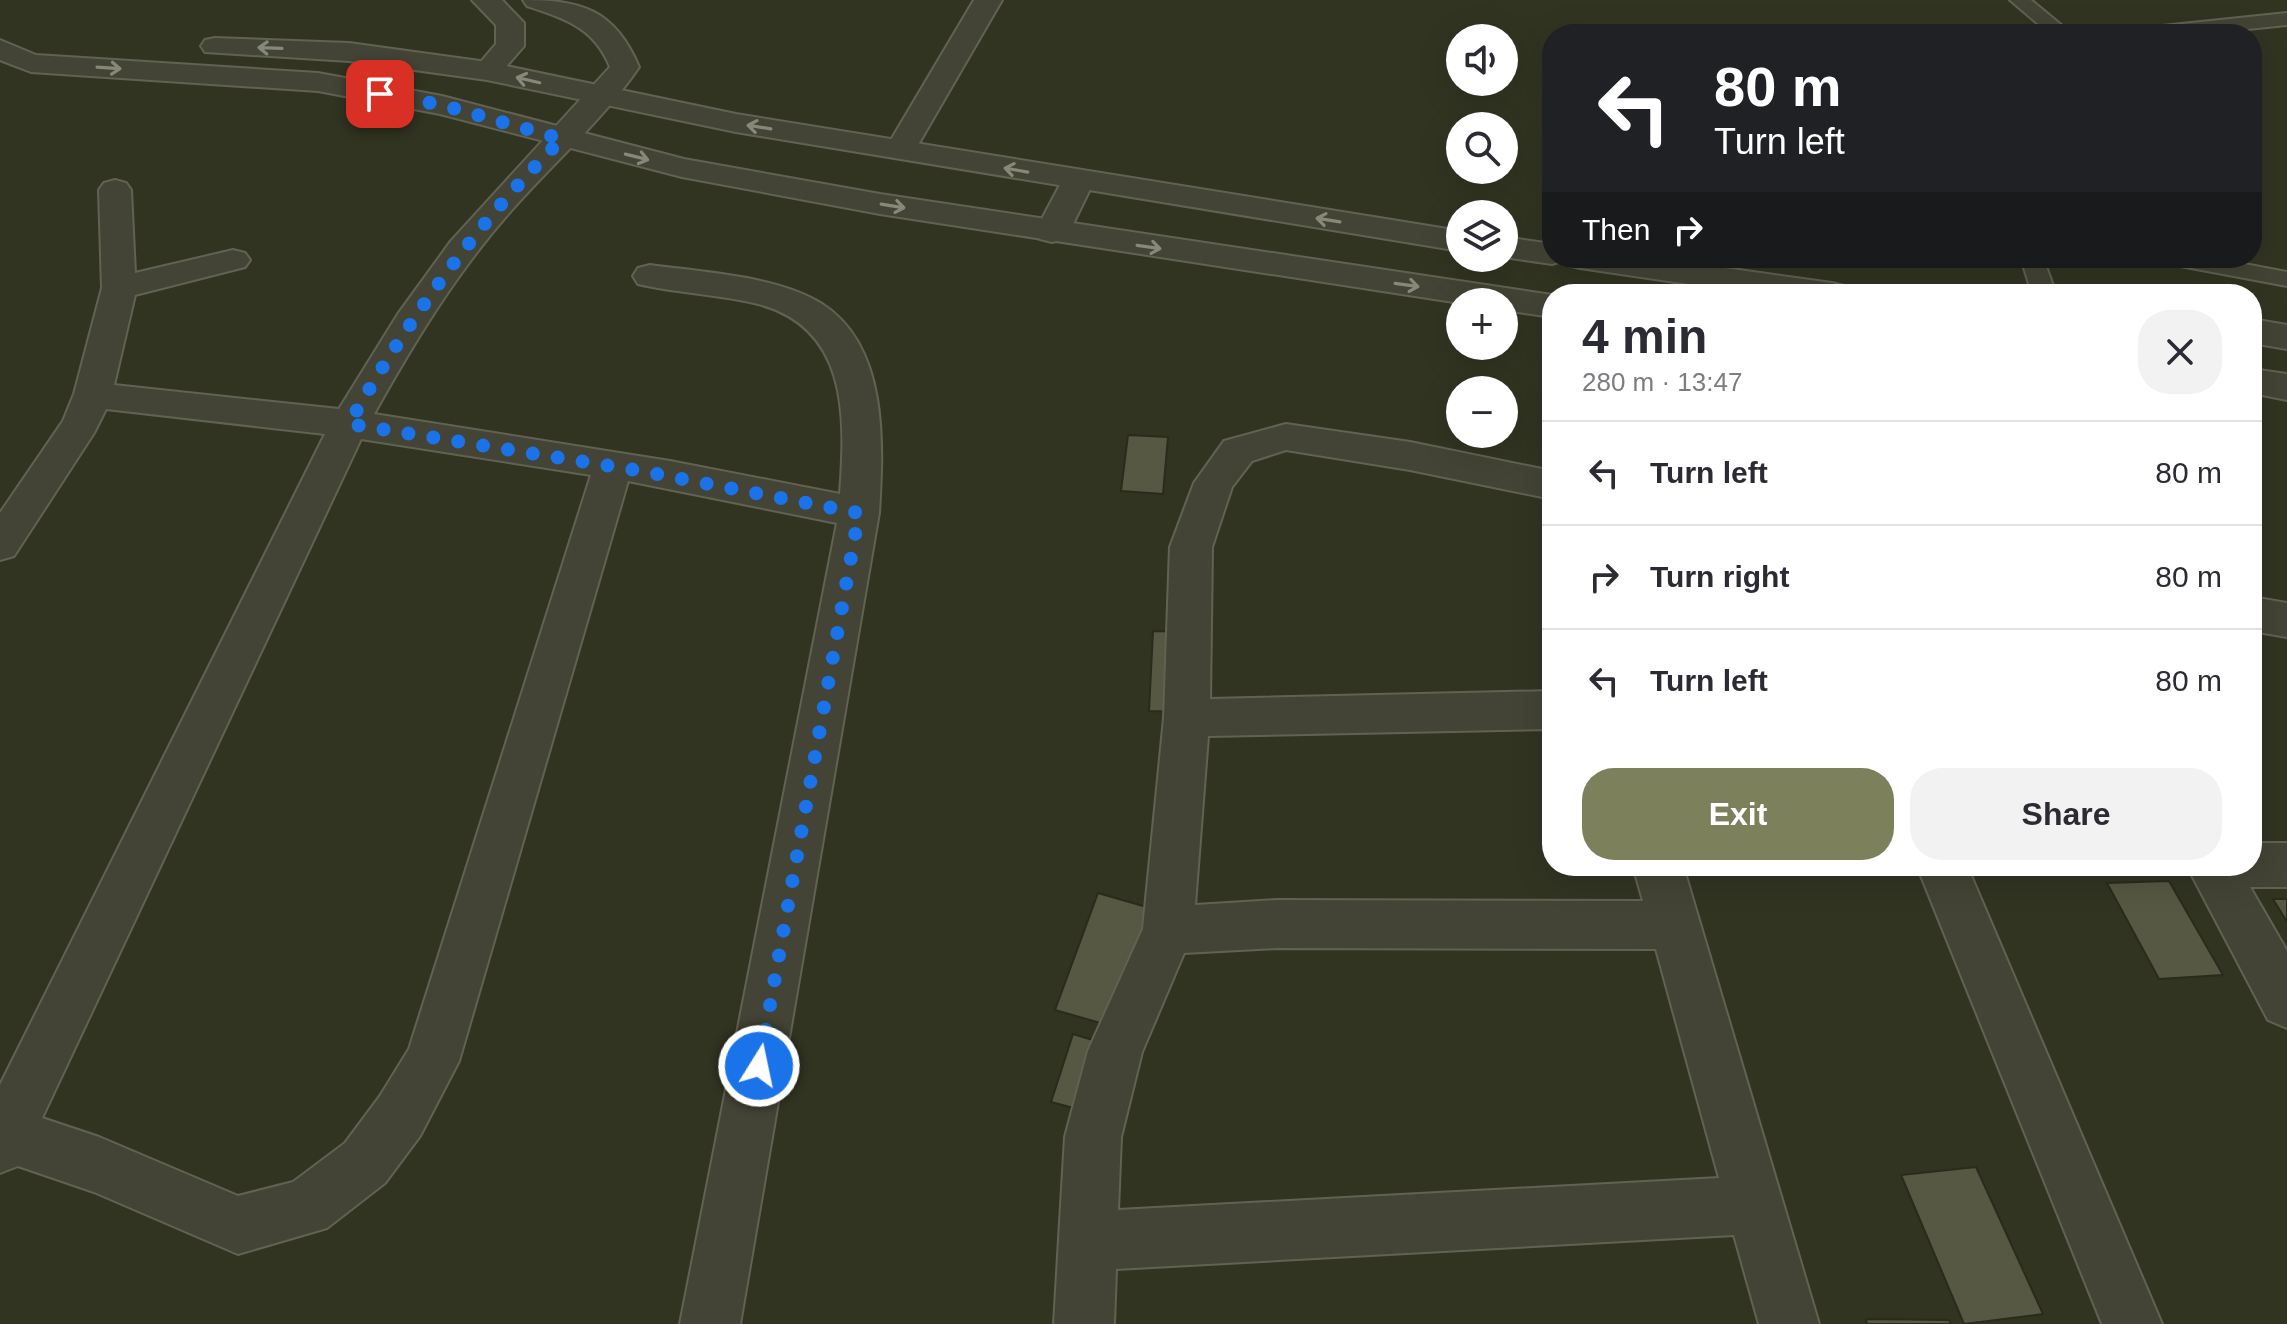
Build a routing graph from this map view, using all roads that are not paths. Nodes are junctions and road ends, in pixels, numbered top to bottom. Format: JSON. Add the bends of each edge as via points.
{"nodes":[{"id":1,"x":486,"y":0,"type":"edge"},
{"id":2,"x":537,"y":0,"type":"edge"},
{"id":3,"x":988,"y":0,"type":"edge"},
{"id":4,"x":2019,"y":0,"type":"edge"},
{"id":5,"x":2287,"y":19,"type":"edge"},
{"id":6,"x":2049,"y":24,"type":"edge"},
{"id":7,"x":2239,"y":24,"type":"edge"},
{"id":8,"x":163,"y":44,"type":"dead end"},
{"id":9,"x":194,"y":45,"type":"dead end"},
{"id":10,"x":0,"y":48,"type":"edge"},
{"id":11,"x":487,"y":71,"type":"junction"},
{"id":12,"x":604,"y":97,"type":"junction"},
{"id":13,"x":562,"y":139,"type":"junction"},
{"id":14,"x":900,"y":150,"type":"junction"},
{"id":15,"x":1078,"y":181,"type":"junction"},
{"id":16,"x":115,"y":190,"type":"dead end"},
{"id":17,"x":1052,"y":232,"type":"junction"},
{"id":18,"x":1446,"y":239,"type":"edge"},
{"id":19,"x":1518,"y":249,"type":"edge"},
{"id":20,"x":1542,"y":253,"type":"edge"},
{"id":21,"x":233,"y":260,"type":"dead end"},
{"id":22,"x":1650,"y":268,"type":"edge"},
{"id":23,"x":2228,"y":268,"type":"edge"},
{"id":24,"x":650,"y":276,"type":"dead end"},
{"id":25,"x":2287,"y":279,"type":"edge"},
{"id":26,"x":1762,"y":284,"type":"edge"},
{"id":27,"x":119,"y":288,"type":"junction"},
{"id":28,"x":1542,"y":305,"type":"edge"},
{"id":29,"x":2262,"y":333,"type":"edge"},
{"id":30,"x":2287,"y":337,"type":"edge"},
{"id":31,"x":2262,"y":383,"type":"edge"},
{"id":32,"x":2287,"y":387,"type":"edge"},
{"id":33,"x":93,"y":394,"type":"junction"},
{"id":34,"x":349,"y":424,"type":"junction"},
{"id":35,"x":613,"y":466,"type":"junction"},
{"id":36,"x":1542,"y":483,"type":"edge"},
{"id":37,"x":859,"y":513,"type":"junction"},
{"id":38,"x":0,"y":545,"type":"edge"},
{"id":39,"x":2262,"y":616,"type":"edge"},
{"id":40,"x":2287,"y":620,"type":"edge"},
{"id":41,"x":1542,"y":710,"type":"edge"},
{"id":42,"x":1187,"y":718,"type":"junction"},
{"id":43,"x":2262,"y":865,"type":"edge"},
{"id":44,"x":2287,"y":865,"type":"edge"},
{"id":45,"x":1661,"y":876,"type":"edge"},
{"id":46,"x":1946,"y":876,"type":"edge"},
{"id":47,"x":2218,"y":876,"type":"edge"},
{"id":48,"x":1673,"y":925,"type":"junction"},
{"id":49,"x":1168,"y":930,"type":"junction"},
{"id":50,"x":2287,"y":1002,"type":"edge"},
{"id":51,"x":2,"y":1137,"type":"edge"},
{"id":52,"x":1754,"y":1205,"type":"junction"},
{"id":53,"x":1087,"y":1241,"type":"junction"},
{"id":54,"x":710,"y":1324,"type":"edge"},
{"id":55,"x":1084,"y":1324,"type":"edge"},
{"id":56,"x":1789,"y":1324,"type":"edge"},
{"id":57,"x":2132,"y":1324,"type":"edge"}],
"edges":[{"from":1,"to":11,"type":"street","via":[[510,23],[510,46]]},
{"from":2,"to":12,"type":"street","via":[[588,19],[616,41],[625,67]]},
{"from":3,"to":14,"type":"street"},
{"from":4,"to":6,"type":"lane"},
{"from":5,"to":7,"type":"lane"},
{"from":8,"to":10,"type":"street","via":[[55,40]]},
{"from":11,"to":9,"type":"street","one_way":true,"via":[[349,52]]},
{"from":10,"to":13,"type":"street","one_way":true,"via":[[31,63],[318,82],[442,105]]},
{"from":12,"to":11,"type":"street","one_way":true},
{"from":12,"to":13,"type":"street"},
{"from":14,"to":12,"type":"street","one_way":true},
{"from":13,"to":17,"type":"street","one_way":true,"via":[[682,168]]},
{"from":13,"to":34,"type":"street","via":[[480,227],[390,352]]},
{"from":15,"to":14,"type":"street","one_way":true},
{"from":15,"to":17,"type":"street"},
{"from":18,"to":15,"type":"street","one_way":true},
{"from":16,"to":27,"type":"street"},
{"from":17,"to":28,"type":"street","one_way":true},
{"from":19,"to":20,"type":"street"},
{"from":21,"to":27,"type":"street"},
{"from":22,"to":26,"type":"street"},
{"from":23,"to":25,"type":"lane"},
{"from":24,"to":37,"type":"street","via":[[772,299],[810,312],[826,327],[843,352],[857,392]]},
{"from":27,"to":33,"type":"street"},
{"from":29,"to":30,"type":"street"},
{"from":31,"to":32,"type":"street"},
{"from":33,"to":34,"type":"street","via":[[146,405]]},
{"from":33,"to":38,"type":"street","via":[[81,424]]},
{"from":34,"to":35,"type":"street"},
{"from":34,"to":51,"type":"street"},
{"from":35,"to":37,"type":"street"},
{"from":35,"to":51,"type":"street","via":[[432,1061],[365,1163],[307,1208],[238,1225],[99,1165]]},
{"from":36,"to":42,"type":"street","via":[[1286,437],[1238,451],[1214,483],[1191,547]]},
{"from":37,"to":54,"type":"street"},
{"from":39,"to":40,"type":"street"},
{"from":41,"to":42,"type":"street"},
{"from":42,"to":49,"type":"street"},
{"from":43,"to":44,"type":"street"},
{"from":45,"to":48,"type":"street"},
{"from":46,"to":57,"type":"street"},
{"from":47,"to":50,"type":"street"},
{"from":48,"to":49,"type":"street","via":[[1277,924]]},
{"from":48,"to":52,"type":"street"},
{"from":49,"to":53,"type":"street","via":[[1115,1051],[1093,1137]]},
{"from":52,"to":53,"type":"street"},
{"from":52,"to":56,"type":"street"},
{"from":53,"to":55,"type":"street"}]}
